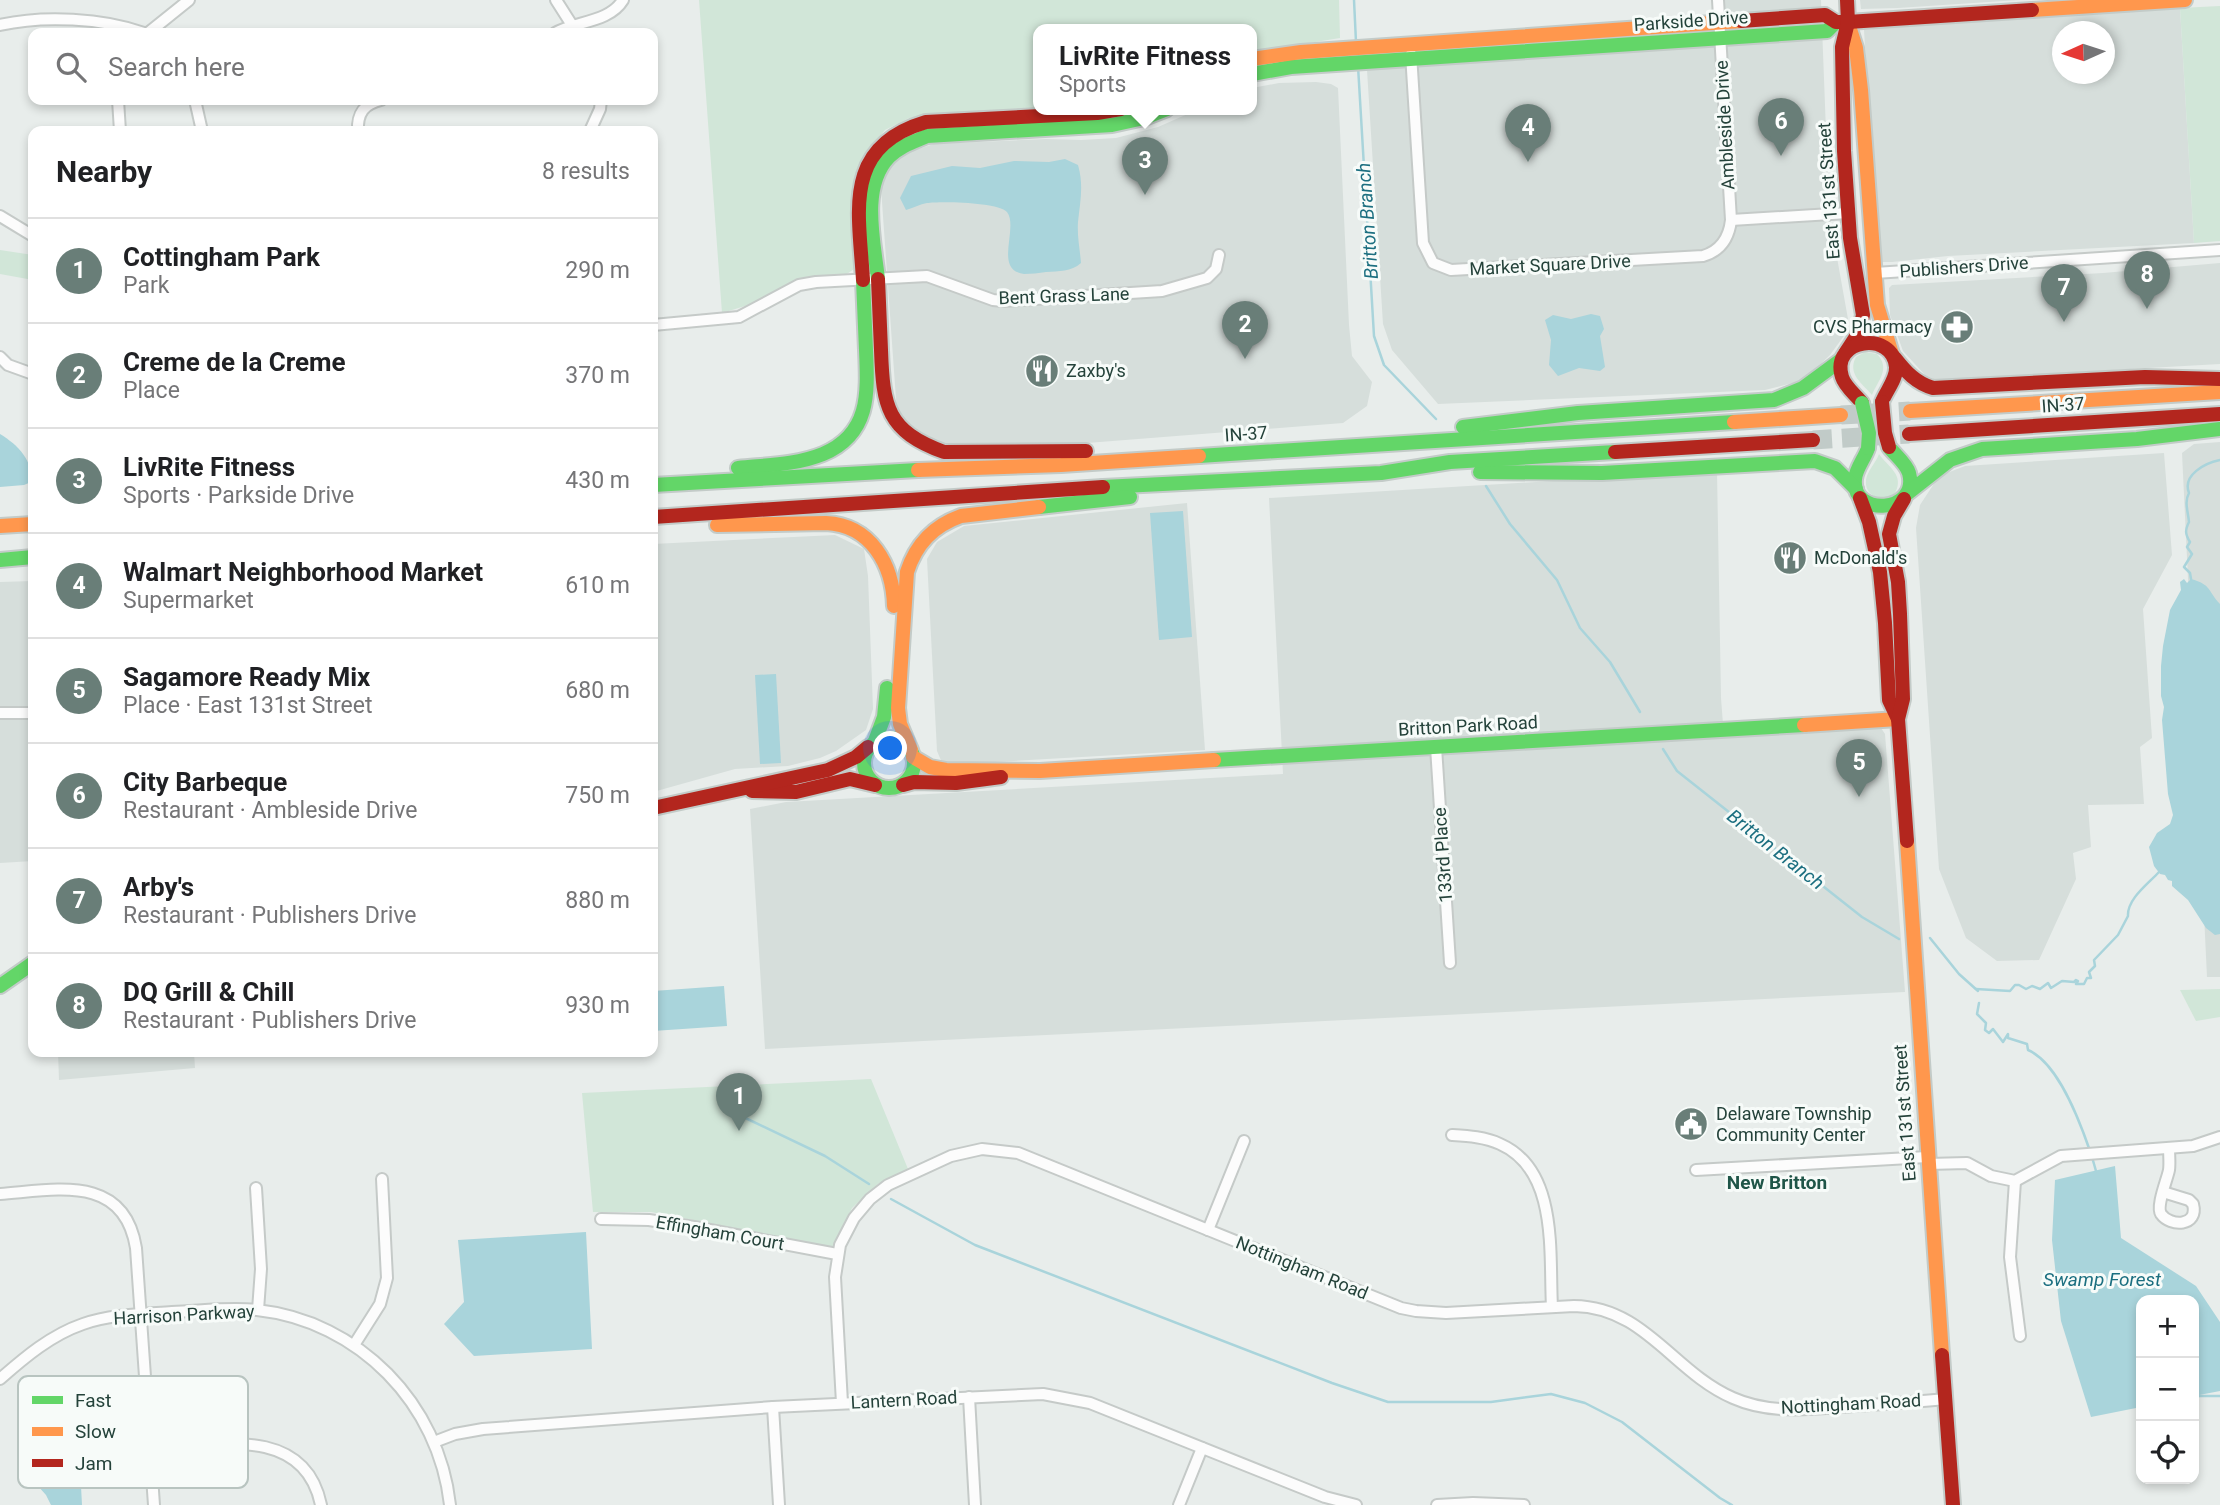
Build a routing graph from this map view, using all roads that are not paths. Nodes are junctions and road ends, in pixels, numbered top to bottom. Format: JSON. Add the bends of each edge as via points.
{"nodes":[{"id":1,"x":189,"y":0,"type":"edge"},
{"id":2,"x":556,"y":0,"type":"edge"},
{"id":3,"x":623,"y":0,"type":"edge"},
{"id":4,"x":1718,"y":0,"type":"edge"},
{"id":5,"x":1847,"y":0,"type":"edge"},
{"id":6,"x":2185,"y":0,"type":"edge"},
{"id":7,"x":1842,"y":22,"type":"junction"},
{"id":8,"x":1719,"y":23,"type":"junction"},
{"id":9,"x":0,"y":24,"type":"edge"},
{"id":10,"x":128,"y":28,"type":"edge"},
{"id":11,"x":153,"y":28,"type":"edge"},
{"id":12,"x":574,"y":28,"type":"edge"},
{"id":13,"x":577,"y":28,"type":"edge"},
{"id":14,"x":1720,"y":38,"type":"junction"},
{"id":15,"x":1411,"y":51,"type":"junction"},
{"id":16,"x":1343,"y":56,"type":"junction"},
{"id":17,"x":1257,"y":58,"type":"edge"},
{"id":18,"x":1257,"y":73,"type":"edge"},
{"id":19,"x":118,"y":105,"type":"edge"},
{"id":20,"x":196,"y":105,"type":"edge"},
{"id":21,"x":367,"y":105,"type":"edge"},
{"id":22,"x":600,"y":105,"type":"edge"},
{"id":23,"x":1059,"y":115,"type":"edge"},
{"id":24,"x":1152,"y":115,"type":"edge"},
{"id":25,"x":120,"y":126,"type":"edge"},
{"id":26,"x":201,"y":126,"type":"edge"},
{"id":27,"x":358,"y":126,"type":"edge"},
{"id":28,"x":592,"y":126,"type":"edge"},
{"id":29,"x":1848,"y":213,"type":"junction"},
{"id":30,"x":0,"y":216,"type":"edge"},
{"id":31,"x":1731,"y":220,"type":"junction"},
{"id":32,"x":28,"y":233,"type":"edge"},
{"id":33,"x":1718,"y":247,"type":"joint"},
{"id":34,"x":2220,"y":250,"type":"edge"},
{"id":35,"x":1219,"y":255,"type":"dead end"},
{"id":36,"x":1875,"y":273,"type":"junction"},
{"id":37,"x":871,"y":279,"type":"junction"},
{"id":38,"x":658,"y":325,"type":"edge"},
{"id":39,"x":1843,"y":356,"type":"junction"},
{"id":40,"x":1893,"y":356,"type":"junction"},
{"id":41,"x":0,"y":357,"type":"edge"},
{"id":42,"x":28,"y":372,"type":"edge"},
{"id":43,"x":2220,"y":379,"type":"edge"},
{"id":44,"x":2220,"y":392,"type":"edge"},
{"id":45,"x":1910,"y":411,"type":"tunnel mouth"},
{"id":46,"x":2220,"y":414,"type":"edge"},
{"id":47,"x":1841,"y":415,"type":"tunnel mouth"},
{"id":48,"x":2220,"y":429,"type":"edge"},
{"id":49,"x":1909,"y":434,"type":"tunnel mouth"},
{"id":50,"x":1813,"y":440,"type":"tunnel mouth"},
{"id":51,"x":1341,"y":447,"type":"junction"},
{"id":52,"x":1219,"y":455,"type":"junction"},
{"id":53,"x":1381,"y":473,"type":"junction"},
{"id":54,"x":658,"y":476,"type":"edge"},
{"id":55,"x":1304,"y":478,"type":"junction"},
{"id":56,"x":658,"y":485,"type":"edge"},
{"id":57,"x":1858,"y":494,"type":"junction"},
{"id":58,"x":1906,"y":496,"type":"junction"},
{"id":59,"x":658,"y":517,"type":"edge"},
{"id":60,"x":28,"y":524,"type":"edge"},
{"id":61,"x":658,"y":525,"type":"edge"},
{"id":62,"x":0,"y":526,"type":"edge"},
{"id":63,"x":28,"y":558,"type":"edge"},
{"id":64,"x":0,"y":560,"type":"edge"},
{"id":65,"x":0,"y":713,"type":"edge"},
{"id":66,"x":28,"y":713,"type":"edge"},
{"id":67,"x":1898,"y":719,"type":"junction"},
{"id":68,"x":872,"y":744,"type":"junction"},
{"id":69,"x":1436,"y":747,"type":"junction"},
{"id":70,"x":912,"y":753,"type":"junction"},
{"id":71,"x":1040,"y":771,"type":"junction"},
{"id":72,"x":875,"y":785,"type":"junction"},
{"id":73,"x":899,"y":787,"type":"junction"},
{"id":74,"x":740,"y":789,"type":"junction"},
{"id":75,"x":658,"y":807,"type":"edge"},
{"id":76,"x":1450,"y":963,"type":"dead end"},
{"id":77,"x":28,"y":966,"type":"edge"},
{"id":78,"x":0,"y":986,"type":"edge"},
{"id":79,"x":1452,"y":1135,"type":"dead end"},
{"id":80,"x":2220,"y":1138,"type":"edge"},
{"id":81,"x":1244,"y":1141,"type":"dead end"},
{"id":82,"x":2169,"y":1148,"type":"junction"},
{"id":83,"x":1928,"y":1160,"type":"junction"},
{"id":84,"x":1696,"y":1170,"type":"dead end"},
{"id":85,"x":382,"y":1179,"type":"dead end"},
{"id":86,"x":2015,"y":1181,"type":"junction"},
{"id":87,"x":256,"y":1188,"type":"dead end"},
{"id":88,"x":2164,"y":1192,"type":"dead end"},
{"id":89,"x":0,"y":1194,"type":"edge"},
{"id":90,"x":601,"y":1219,"type":"dead end"},
{"id":91,"x":1208,"y":1230,"type":"junction"},
{"id":92,"x":837,"y":1254,"type":"junction"},
{"id":93,"x":1552,"y":1307,"type":"junction"},
{"id":94,"x":258,"y":1310,"type":"junction"},
{"id":95,"x":141,"y":1315,"type":"junction"},
{"id":96,"x":2020,"y":1336,"type":"dead end"},
{"id":97,"x":354,"y":1345,"type":"junction"},
{"id":98,"x":145,"y":1376,"type":"edge"},
{"id":99,"x":0,"y":1379,"type":"edge"},
{"id":100,"x":969,"y":1396,"type":"junction"},
{"id":101,"x":1945,"y":1399,"type":"junction"},
{"id":102,"x":842,"y":1404,"type":"junction"},
{"id":103,"x":773,"y":1407,"type":"junction"},
{"id":104,"x":434,"y":1442,"type":"junction"},
{"id":105,"x":248,"y":1443,"type":"edge"},
{"id":106,"x":1202,"y":1448,"type":"junction"},
{"id":107,"x":321,"y":1505,"type":"edge"},
{"id":108,"x":450,"y":1505,"type":"edge"},
{"id":109,"x":779,"y":1505,"type":"edge"},
{"id":110,"x":975,"y":1505,"type":"edge"},
{"id":111,"x":1179,"y":1505,"type":"edge"},
{"id":112,"x":1356,"y":1505,"type":"edge"},
{"id":113,"x":1437,"y":1505,"type":"edge"},
{"id":114,"x":1524,"y":1505,"type":"edge"},
{"id":115,"x":1953,"y":1505,"type":"edge"}],
"edges":[{"from":1,"to":11,"type":"street"},
{"from":2,"to":12,"type":"street"},
{"from":3,"to":13,"type":"street"},
{"from":4,"to":8,"type":"street","name":"Ambleside Drive"},
{"from":5,"to":7,"type":"main road","name":"East 131st Street"},
{"from":6,"to":7,"type":"main road","name":"Parkside Drive"},
{"from":7,"to":8,"type":"main road","name":"Parkside Drive","via":[[1825,15]]},
{"from":7,"to":14,"type":"main road","name":"Parkside Drive","via":[[1827,31]]},
{"from":7,"to":29,"type":"main road","name":"East 131st Street"},
{"from":7,"to":36,"type":"main road","name":"East 131st Street","via":[[1856,48]]},
{"from":8,"to":14,"type":"street","name":"Ambleside Drive"},
{"from":8,"to":15,"type":"main road","name":"Parkside Drive"},
{"from":9,"to":10,"type":"street","via":[[43,19]]},
{"from":14,"to":15,"type":"main road","name":"Parkside Drive"},
{"from":14,"to":31,"type":"street","name":"Ambleside Drive"},
{"from":15,"to":16,"type":"main road","name":"Parkside Drive"},
{"from":15,"to":33,"type":"street","name":"Market Square Drive","via":[[1423,243],[1433,263],[1451,270],[1491,268],[1703,256]]},
{"from":16,"to":17,"type":"main road","name":"Parkside Drive","via":[[1279,54]]},
{"from":16,"to":18,"type":"main road","name":"Parkside Drive"},
{"from":19,"to":25,"type":"street"},
{"from":20,"to":26,"type":"street"},
{"from":21,"to":27,"type":"street"},
{"from":22,"to":28,"type":"street"},
{"from":23,"to":37,"type":"main road","via":[[926,122],[885,141],[863,174],[858,197]]},
{"from":24,"to":37,"type":"main road","via":[[1112,125],[927,136],[890,154],[873,192]]},
{"from":29,"to":31,"type":"street"},
{"from":29,"to":39,"type":"main road","name":"East 131st Street","via":[[1863,315],[1859,332]]},
{"from":30,"to":32,"type":"street"},
{"from":31,"to":33,"type":"street","name":"Ambleside Drive"},
{"from":34,"to":36,"type":"street","name":"Publishers Drive"},
{"from":35,"to":37,"type":"street","name":"Bent Grass Lane","via":[[1208,278],[1162,292],[1003,301],[933,277]]},
{"from":36,"to":40,"type":"main road","name":"East 131st Street","via":[[1879,316]]},
{"from":37,"to":38,"type":"street","name":"Bent Grass Lane","via":[[804,284],[739,317]]},
{"from":37,"to":52,"type":"main road","via":[[883,393],[899,425],[919,443],[944,452],[1180,449]]},
{"from":37,"to":54,"type":"main road","via":[[867,397],[847,438],[808,460]]},
{"from":39,"to":40,"type":"main road","via":[[1855,345],[1871,343]]},
{"from":39,"to":51,"type":"main road","via":[[1803,388],[1774,400],[1578,412]]},
{"from":39,"to":57,"type":"main road","bridge":true,"via":[[1843,380],[1862,403],[1868,433],[1868,448],[1856,473]]},
{"from":40,"to":43,"type":"main road","via":[[1912,379],[1933,388],[2146,377]]},
{"from":40,"to":58,"type":"main road","bridge":true,"via":[[1895,373],[1882,402],[1884,425],[1889,447],[1908,471]]},
{"from":41,"to":42,"type":"street"},
{"from":44,"to":45,"type":"main road","name":"IN-37"},
{"from":46,"to":49,"type":"main road","name":"IN-37"},
{"from":47,"to":51,"type":"main road","name":"IN-37"},
{"from":48,"to":58,"type":"main road","via":[[1982,449],[1950,460]]},
{"from":50,"to":53,"type":"main road","via":[[1450,462]]},
{"from":51,"to":52,"type":"main road","name":"IN-37"},
{"from":52,"to":56,"type":"main road","name":"IN-37"},
{"from":53,"to":55,"type":"main road"},
{"from":53,"to":57,"type":"main road","via":[[1573,473],[1815,461],[1835,468]]},
{"from":55,"to":59,"type":"main road","via":[[1142,484]]},
{"from":55,"to":70,"type":"main road","via":[[968,514],[935,528],[916,548],[907,572],[898,708]]},
{"from":57,"to":58,"type":"main road","via":[[1879,508]]},
{"from":57,"to":67,"type":"main road","name":"East 131st Street","via":[[1878,554],[1889,700]]},
{"from":58,"to":67,"type":"main road","name":"East 131st Street","via":[[1889,534],[1900,614],[1903,699]]},
{"from":60,"to":62,"type":"main road"},
{"from":61,"to":68,"type":"main road","via":[[834,524],[869,541],[885,562],[894,591],[885,709]]},
{"from":63,"to":64,"type":"main road"},
{"from":65,"to":66,"type":"street"},
{"from":67,"to":69,"type":"main road","name":"Britton Park Road"},
{"from":67,"to":83,"type":"main road","name":"East 131st Street"},
{"from":68,"to":70,"type":"main road","via":[[891,737],[906,744]]},
{"from":68,"to":72,"type":"main road","via":[[863,764]]},
{"from":68,"to":74,"type":"main road","via":[[835,768]]},
{"from":69,"to":71,"type":"main road","name":"Britton Park Road"},
{"from":69,"to":76,"type":"street","name":"133rd Place"},
{"from":70,"to":71,"type":"main road","name":"Britton Park Road","via":[[930,767],[946,770]]},
{"from":70,"to":73,"type":"main road","via":[[911,775]]},
{"from":71,"to":73,"type":"main road","name":"Britton Park Road"},
{"from":72,"to":73,"type":"main road"},
{"from":72,"to":74,"type":"main road","via":[[850,779],[790,793]]},
{"from":74,"to":75,"type":"main road"},
{"from":77,"to":78,"type":"main road"},
{"from":79,"to":93,"type":"street","via":[[1501,1144],[1536,1178],[1547,1213]]},
{"from":80,"to":82,"type":"street"},
{"from":81,"to":91,"type":"street"},
{"from":82,"to":86,"type":"street","via":[[2072,1154],[2051,1160]]},
{"from":82,"to":88,"type":"street"},
{"from":83,"to":84,"type":"street"},
{"from":83,"to":86,"type":"street","via":[[1967,1163],[1991,1176]]},
{"from":83,"to":101,"type":"main road","name":"East 131st Street"},
{"from":85,"to":97,"type":"street","via":[[387,1278],[380,1304]]},
{"from":86,"to":96,"type":"street","via":[[2010,1257]]},
{"from":87,"to":94,"type":"street","via":[[261,1269]]},
{"from":89,"to":95,"type":"street","via":[[81,1190],[113,1203],[126,1217],[134,1238]]},
{"from":90,"to":92,"type":"street","name":"Effingham Court","via":[[649,1220]]},
{"from":91,"to":92,"type":"street","name":"Nottingham Road","via":[[1018,1153],[982,1149],[951,1156],[882,1189],[853,1218]]},
{"from":91,"to":93,"type":"street","name":"Nottingham Road","via":[[1409,1310]]},
{"from":92,"to":102,"type":"street","name":"Nottingham Road"},
{"from":93,"to":101,"type":"street","name":"Nottingham Road","via":[[1591,1307],[1623,1318],[1712,1387],[1742,1402],[1796,1410]]},
{"from":94,"to":95,"type":"street","name":"Harrison Parkway"},
{"from":94,"to":97,"type":"street","name":"Harrison Parkway","via":[[300,1319]]},
{"from":95,"to":98,"type":"street"},
{"from":95,"to":99,"type":"street","name":"Harrison Parkway","via":[[74,1327],[33,1351]]},
{"from":97,"to":104,"type":"street","name":"Harrison Parkway","via":[[402,1389]]},
{"from":100,"to":102,"type":"street","name":"Lantern Road"},
{"from":100,"to":106,"type":"street","name":"Lantern Road","via":[[1067,1397]]},
{"from":100,"to":110,"type":"street"},
{"from":101,"to":115,"type":"main road","name":"East 131st Street"},
{"from":102,"to":103,"type":"street","name":"Lantern Road"},
{"from":103,"to":104,"type":"street","name":"Lantern Road","via":[[483,1429]]},
{"from":103,"to":109,"type":"street"},
{"from":104,"to":108,"type":"street","name":"Harrison Parkway"},
{"from":105,"to":107,"type":"street","via":[[291,1458],[306,1472]]},
{"from":106,"to":111,"type":"street"},
{"from":106,"to":112,"type":"street","name":"Lantern Road"},
{"from":113,"to":114,"type":"street"}]}
